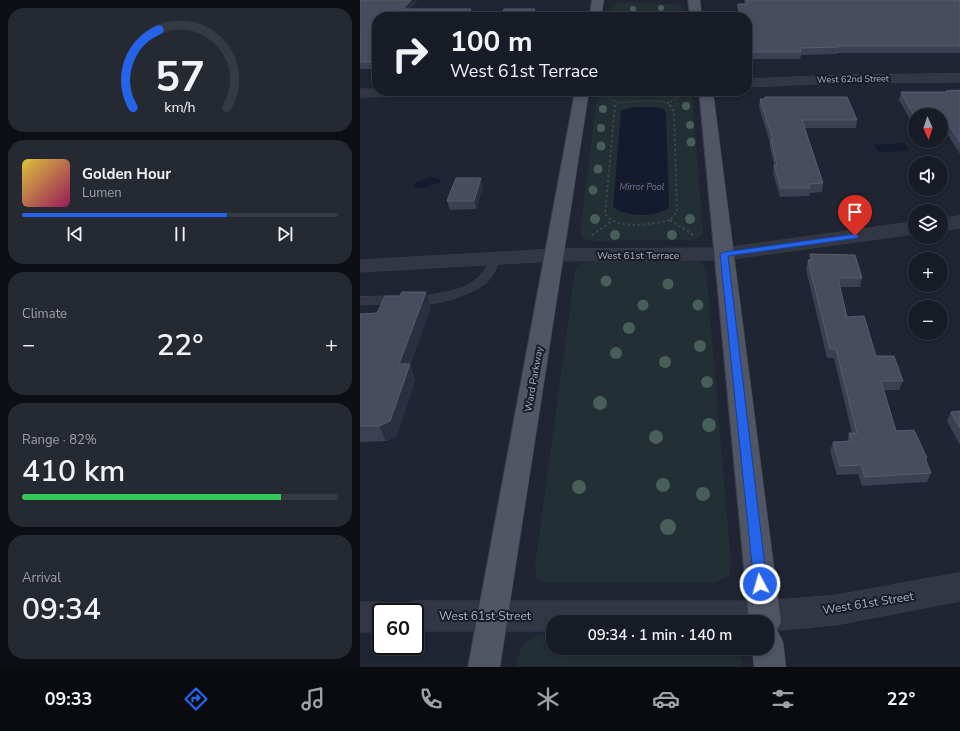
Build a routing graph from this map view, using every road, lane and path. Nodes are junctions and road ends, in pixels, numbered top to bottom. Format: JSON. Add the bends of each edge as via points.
{"nodes":[{"id":1,"x":598,"y":0,"type":"edge"},
{"id":2,"x":694,"y":0,"type":"edge"},
{"id":3,"x":596,"y":12,"type":"edge"},
{"id":4,"x":695,"y":12,"type":"edge"},
{"id":5,"x":960,"y":78,"type":"edge"},
{"id":6,"x":752,"y":83,"type":"edge"},
{"id":7,"x":360,"y":93,"type":"edge"},
{"id":8,"x":372,"y":93,"type":"edge"},
{"id":9,"x":590,"y":96,"type":"edge"},
{"id":10,"x":599,"y":96,"type":"edge"},
{"id":11,"x":678,"y":96,"type":"edge"},
{"id":12,"x":707,"y":96,"type":"edge"},
{"id":13,"x":619,"y":103,"type":"junction"},
{"id":14,"x":668,"y":103,"type":"junction"},
{"id":15,"x":670,"y":220,"type":"junction"},
{"id":16,"x":612,"y":221,"type":"junction"},
{"id":17,"x":960,"y":222,"type":"edge"},
{"id":18,"x":948,"y":224,"type":"edge"},
{"id":19,"x":908,"y":229,"type":"edge"},
{"id":20,"x":588,"y":238,"type":"dead end"},
{"id":21,"x":724,"y":254,"type":"junction"},
{"id":22,"x":554,"y":255,"type":"junction"},
{"id":23,"x":496,"y":258,"type":"junction"},
{"id":24,"x":360,"y":266,"type":"edge"},
{"id":25,"x":360,"y":301,"type":"edge"},
{"id":26,"x":960,"y":587,"type":"edge"},
{"id":27,"x":764,"y":615,"type":"edge"},
{"id":28,"x":424,"y":616,"type":"edge"},
{"id":29,"x":492,"y":616,"type":"junction"},
{"id":30,"x":360,"y":617,"type":"edge"},
{"id":31,"x":372,"y":617,"type":"edge"},
{"id":32,"x":546,"y":618,"type":"edge"},
{"id":33,"x":774,"y":624,"type":"edge"},
{"id":34,"x":769,"y":655,"type":"edge"},
{"id":35,"x":484,"y":667,"type":"edge"},
{"id":36,"x":770,"y":667,"type":"edge"}],
"edges":[{"from":1,"to":3,"type":"main road"},
{"from":2,"to":4,"type":"main road"},
{"from":5,"to":6,"type":"street","name":"West 62nd Street"},
{"from":7,"to":8,"type":"street"},
{"from":9,"to":22,"type":"main road","name":"Ward Parkway"},
{"from":10,"to":13,"type":"path"},
{"from":11,"to":14,"type":"path"},
{"from":12,"to":21,"type":"main road"},
{"from":13,"to":14,"type":"path"},
{"from":13,"to":16,"type":"path","via":[[614,106],[605,214]]},
{"from":14,"to":15,"type":"path","via":[[674,111],[677,185],[677,212]]},
{"from":15,"to":16,"type":"path","via":[[660,223],[624,224]]},
{"from":15,"to":21,"type":"path"},
{"from":16,"to":20,"type":"path"},
{"from":17,"to":18,"type":"street"},
{"from":19,"to":21,"type":"street","name":"West 61st Terrace"},
{"from":21,"to":22,"type":"street","name":"West 61st Terrace"},
{"from":21,"to":27,"type":"main road"},
{"from":22,"to":23,"type":"street","name":"West 61st Terrace"},
{"from":22,"to":29,"type":"main road","name":"Ward Parkway"},
{"from":23,"to":24,"type":"street","name":"West 61st Terrace"},
{"from":23,"to":25,"type":"lane","via":[[486,276],[468,289],[447,296],[418,300]]},
{"from":26,"to":33,"type":"street","name":"West 61st Street"},
{"from":28,"to":29,"type":"street","name":"West 61st Street"},
{"from":29,"to":32,"type":"street","name":"West 61st Street"},
{"from":29,"to":35,"type":"main road","name":"Ward Parkway"},
{"from":30,"to":31,"type":"street"},
{"from":34,"to":36,"type":"main road"}]}
